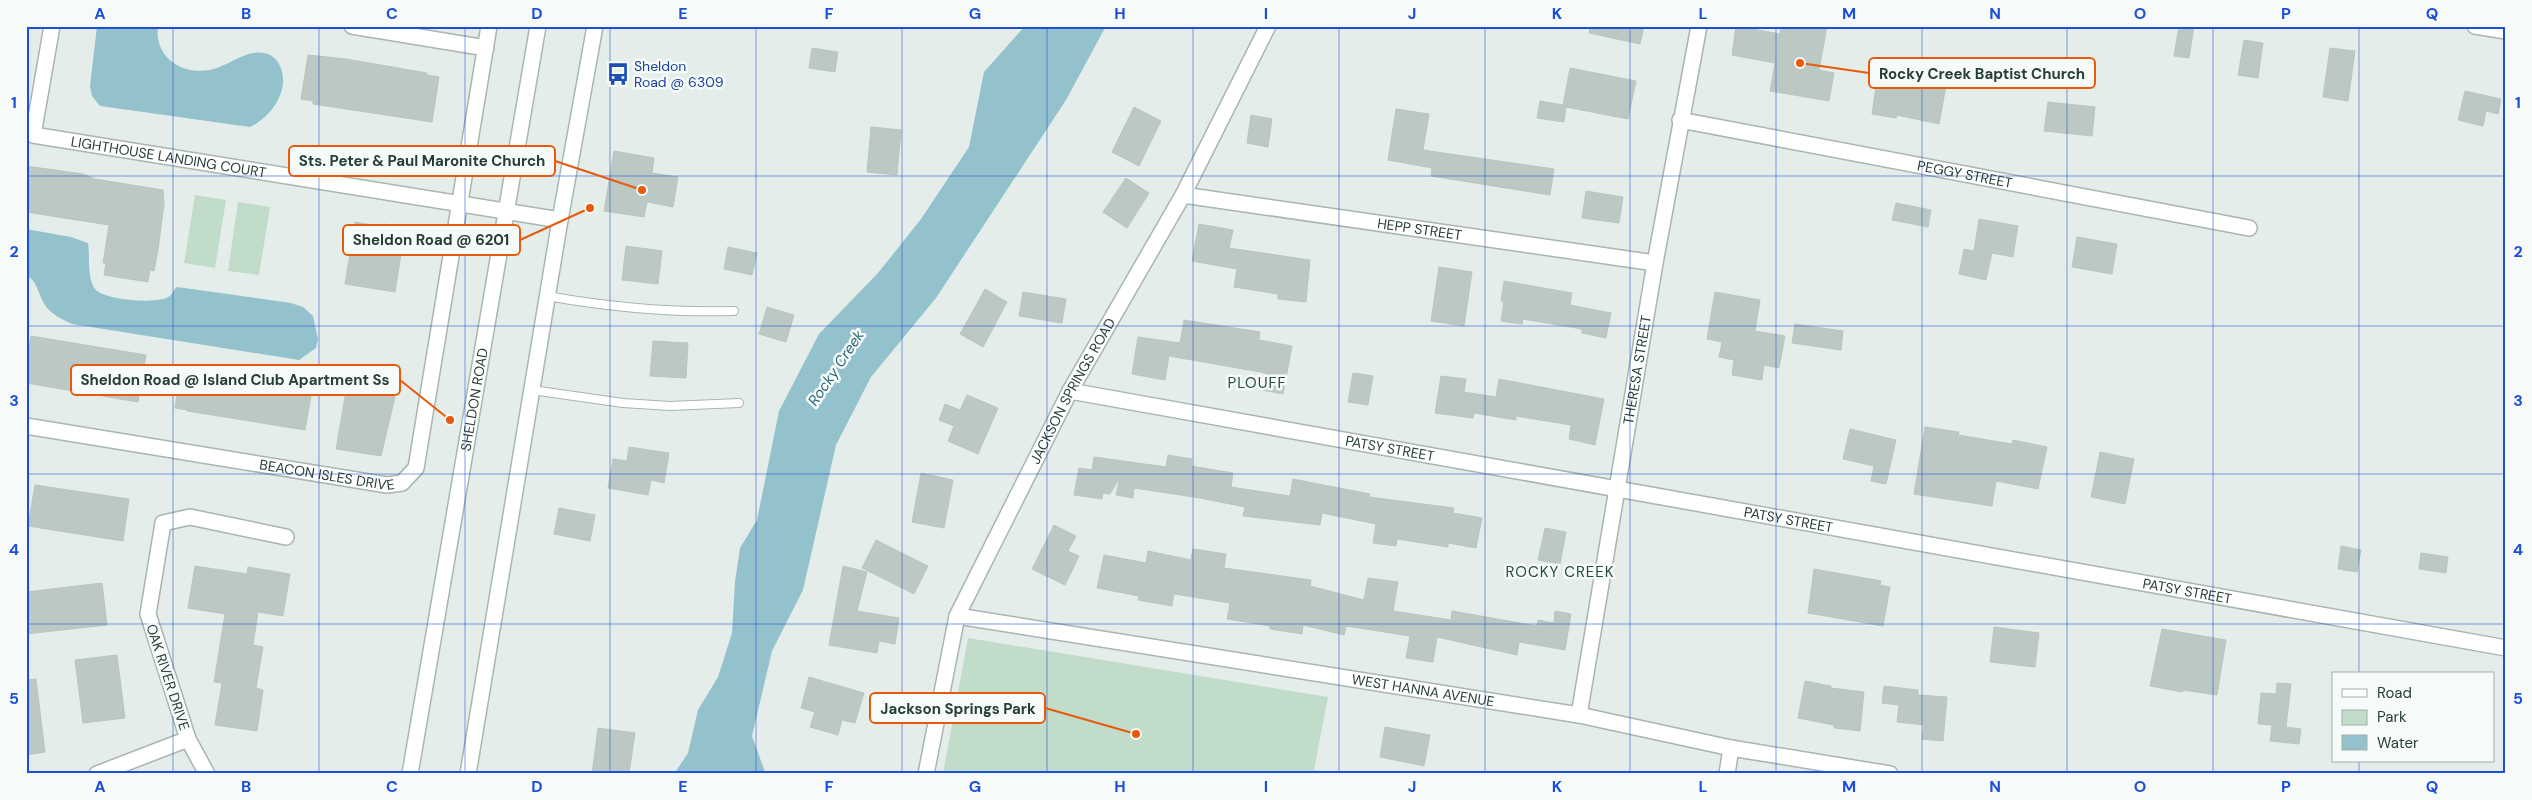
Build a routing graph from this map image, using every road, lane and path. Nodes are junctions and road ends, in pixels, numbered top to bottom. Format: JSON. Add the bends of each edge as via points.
{"nodes":[{"id":1,"x":52,"y":26,"type":"edge"},
{"id":2,"x":352,"y":26,"type":"edge"},
{"id":3,"x":489,"y":26,"type":"edge"},
{"id":4,"x":538,"y":26,"type":"edge"},
{"id":5,"x":595,"y":26,"type":"edge"},
{"id":6,"x":1268,"y":26,"type":"edge"},
{"id":7,"x":1699,"y":26,"type":"edge"},
{"id":8,"x":2475,"y":26,"type":"edge"},
{"id":9,"x":2506,"y":31,"type":"edge"},
{"id":10,"x":486,"y":48,"type":"junction"},
{"id":11,"x":1680,"y":120,"type":"junction"},
{"id":12,"x":1183,"y":194,"type":"junction"},
{"id":13,"x":460,"y":204,"type":"junction"},
{"id":14,"x":506,"y":211,"type":"junction"},
{"id":15,"x":560,"y":220,"type":"junction"},
{"id":16,"x":2249,"y":228,"type":"dead end"},
{"id":17,"x":1655,"y":264,"type":"junction"},
{"id":18,"x":547,"y":296,"type":"junction"},
{"id":19,"x":734,"y":311,"type":"dead end"},
{"id":20,"x":532,"y":390,"type":"junction"},
{"id":21,"x":1070,"y":390,"type":"junction"},
{"id":22,"x":739,"y":403,"type":"dead end"},
{"id":23,"x":26,"y":426,"type":"edge"},
{"id":24,"x":1617,"y":488,"type":"junction"},
{"id":25,"x":286,"y":537,"type":"dead end"},
{"id":26,"x":957,"y":616,"type":"junction"},
{"id":27,"x":2506,"y":648,"type":"edge"},
{"id":28,"x":1579,"y":715,"type":"junction"},
{"id":29,"x":188,"y":740,"type":"junction"},
{"id":30,"x":1732,"y":748,"type":"junction"},
{"id":31,"x":97,"y":774,"type":"edge"},
{"id":32,"x":206,"y":774,"type":"edge"},
{"id":33,"x":410,"y":774,"type":"edge"},
{"id":34,"x":468,"y":774,"type":"edge"},
{"id":35,"x":926,"y":774,"type":"edge"},
{"id":36,"x":1727,"y":774,"type":"edge"},
{"id":37,"x":1890,"y":774,"type":"edge"}],
"edges":[{"from":1,"to":13,"type":"street","name":"LIGHTHOUSE LANDING COURT","via":[[34,135]]},
{"from":2,"to":10,"type":"street"},
{"from":3,"to":10,"type":"street","name":"BEACON ISLES DRIVE"},
{"from":4,"to":14,"type":"street","name":"SHELDON ROAD"},
{"from":5,"to":15,"type":"street"},
{"from":6,"to":12,"type":"street","name":"JACKSON SPRINGS ROAD"},
{"from":7,"to":11,"type":"street","name":"THERESA STREET"},
{"from":8,"to":9,"type":"street"},
{"from":10,"to":13,"type":"street","name":"BEACON ISLES DRIVE"},
{"from":11,"to":16,"type":"street","name":"PEGGY STREET"},
{"from":11,"to":17,"type":"street","name":"THERESA STREET"},
{"from":12,"to":17,"type":"street","name":"HEPP STREET"},
{"from":12,"to":21,"type":"street","name":"JACKSON SPRINGS ROAD"},
{"from":13,"to":14,"type":"street","name":"LIGHTHOUSE LANDING COURT"},
{"from":13,"to":23,"type":"street","name":"BEACON ISLES DRIVE","via":[[416,468],[402,483],[387,485]]},
{"from":14,"to":15,"type":"street","name":"LIGHTHOUSE LANDING COURT"},
{"from":14,"to":33,"type":"street","name":"SHELDON ROAD"},
{"from":15,"to":18,"type":"street"},
{"from":17,"to":24,"type":"street","name":"THERESA STREET"},
{"from":18,"to":19,"type":"lane","via":[[602,306]]},
{"from":18,"to":20,"type":"street"},
{"from":20,"to":22,"type":"lane","via":[[670,406]]},
{"from":20,"to":34,"type":"street"},
{"from":21,"to":24,"type":"street","name":"PATSY STREET"},
{"from":21,"to":26,"type":"street","name":"JACKSON SPRINGS ROAD"},
{"from":24,"to":27,"type":"street","name":"PATSY STREET"},
{"from":24,"to":28,"type":"street","name":"THERESA STREET"},
{"from":25,"to":29,"type":"street","name":"OAK RIVER DRIVE","via":[[190,517],[163,523],[148,614]]},
{"from":26,"to":28,"type":"street","name":"WEST HANNA AVENUE"},
{"from":26,"to":35,"type":"street","name":"JACKSON SPRINGS ROAD"},
{"from":28,"to":30,"type":"street","name":"WEST HANNA AVENUE"},
{"from":29,"to":31,"type":"street"},
{"from":29,"to":32,"type":"street","name":"OAK RIVER DRIVE"},
{"from":30,"to":36,"type":"street"},
{"from":30,"to":37,"type":"street","name":"WEST HANNA AVENUE"}]}
